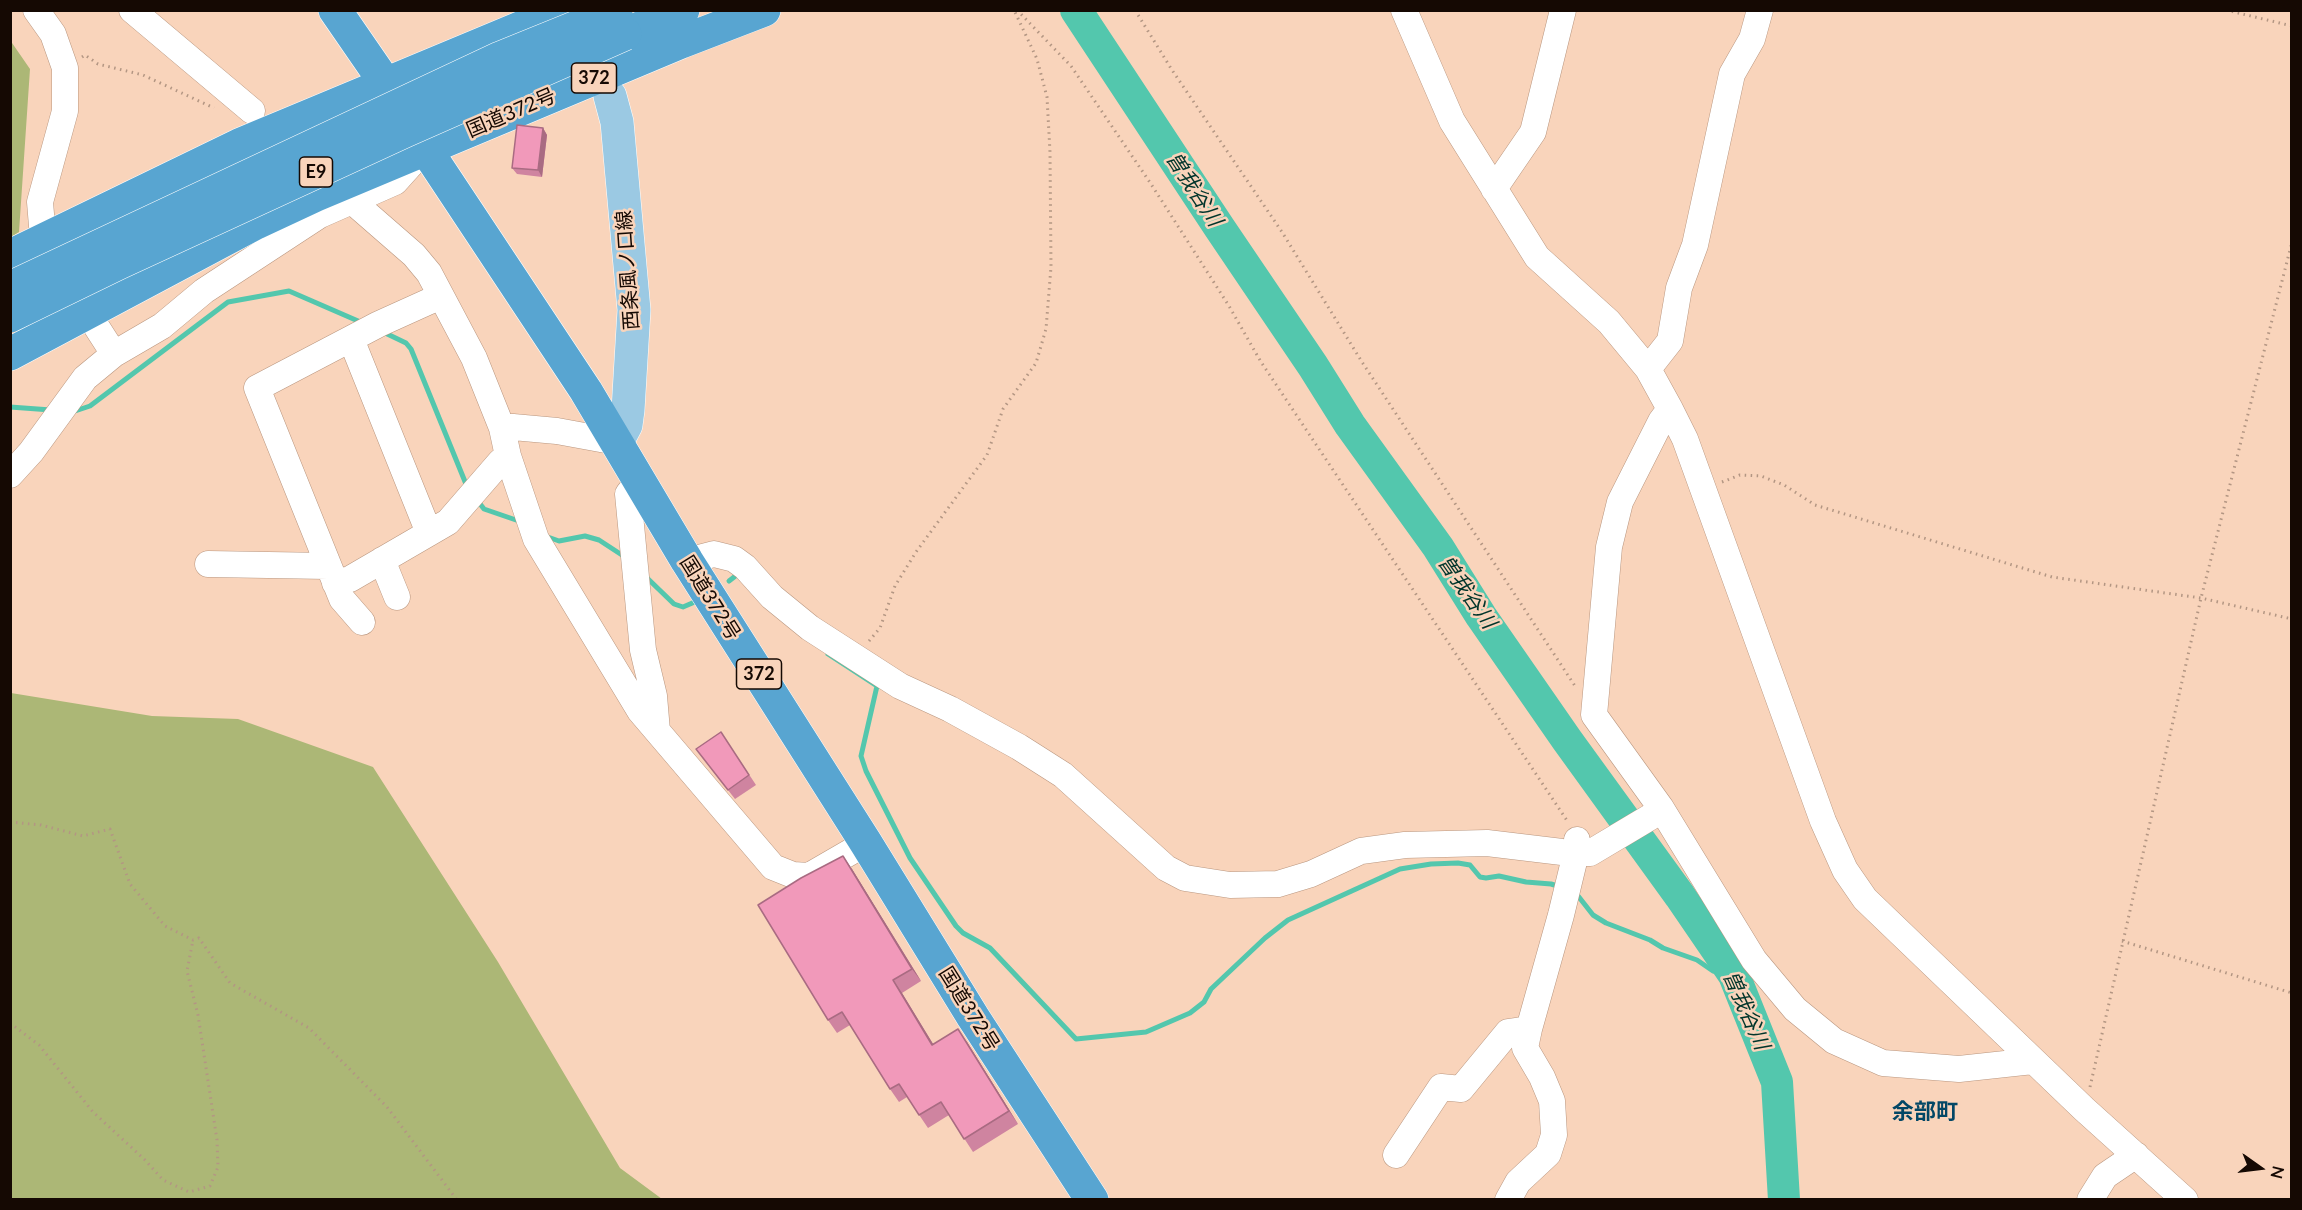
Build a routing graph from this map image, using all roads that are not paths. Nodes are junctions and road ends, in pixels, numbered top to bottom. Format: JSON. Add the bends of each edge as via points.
{"nodes":[{"id":1,"x":36,"y":10,"type":"edge"},
{"id":2,"x":132,"y":10,"type":"edge"},
{"id":3,"x":335,"y":10,"type":"edge"},
{"id":4,"x":563,"y":10,"type":"edge"},
{"id":5,"x":683,"y":10,"type":"edge"},
{"id":6,"x":764,"y":10,"type":"edge"},
{"id":7,"x":1404,"y":10,"type":"edge"},
{"id":8,"x":1563,"y":10,"type":"edge"},
{"id":9,"x":1760,"y":10,"type":"edge"},
{"id":10,"x":588,"y":11,"type":"edge"},
{"id":11,"x":619,"y":18,"type":"edge"},
{"id":12,"x":601,"y":58,"type":"dead end"},
{"id":13,"x":386,"y":84,"type":"junction"},
{"id":14,"x":610,"y":96,"type":"dead end"},
{"id":15,"x":252,"y":111,"type":"dead end"},
{"id":16,"x":425,"y":148,"type":"junction"},
{"id":17,"x":1494,"y":189,"type":"junction"},
{"id":18,"x":352,"y":201,"type":"junction"},
{"id":19,"x":42,"y":226,"type":"dead end"},
{"id":20,"x":10,"y":256,"type":"edge"},
{"id":21,"x":10,"y":288,"type":"edge"},
{"id":22,"x":441,"y":296,"type":"junction"},
{"id":23,"x":10,"y":316,"type":"edge"},
{"id":24,"x":96,"y":326,"type":"dead end"},
{"id":25,"x":366,"y":331,"type":"junction"},
{"id":26,"x":10,"y":354,"type":"edge"},
{"id":27,"x":114,"y":354,"type":"junction"},
{"id":28,"x":1648,"y":369,"type":"junction"},
{"id":29,"x":1670,"y":409,"type":"junction"},
{"id":30,"x":502,"y":428,"type":"junction"},
{"id":31,"x":617,"y":442,"type":"junction"},
{"id":32,"x":508,"y":456,"type":"junction"},
{"id":33,"x":10,"y":475,"type":"edge"},
{"id":34,"x":640,"y":479,"type":"junction"},
{"id":35,"x":429,"y":533,"type":"junction"},
{"id":36,"x":382,"y":560,"type":"junction"},
{"id":37,"x":687,"y":561,"type":"junction"},
{"id":38,"x":208,"y":564,"type":"dead end"},
{"id":39,"x":332,"y":575,"type":"junction"},
{"id":40,"x":397,"y":597,"type":"dead end"},
{"id":41,"x":362,"y":622,"type":"dead end"},
{"id":42,"x":657,"y":731,"type":"junction"},
{"id":43,"x":1656,"y":812,"type":"junction"},
{"id":44,"x":866,"y":843,"type":"junction"},
{"id":45,"x":1580,"y":853,"type":"junction"},
{"id":46,"x":1529,"y":1029,"type":"junction"},
{"id":47,"x":2033,"y":1061,"type":"junction"},
{"id":48,"x":1396,"y":1155,"type":"dead end"},
{"id":49,"x":2136,"y":1155,"type":"junction"},
{"id":50,"x":1092,"y":1200,"type":"edge"},
{"id":51,"x":1508,"y":1200,"type":"edge"},
{"id":52,"x":2090,"y":1200,"type":"edge"},
{"id":53,"x":2185,"y":1200,"type":"edge"}],
"edges":[{"from":1,"to":19,"type":"street","via":[[53,34],[65,69],[65,111],[40,202]]},
{"from":2,"to":15,"type":"street"},
{"from":3,"to":13,"type":"highway","name":"国道372号"},
{"from":4,"to":13,"type":"highway"},
{"from":5,"to":11,"type":"highway","number":"E9"},
{"from":6,"to":16,"type":"highway","name":"国道372号","number":"372"},
{"from":7,"to":17,"type":"street","via":[[1452,121]]},
{"from":8,"to":17,"type":"street","via":[[1533,132]]},
{"from":9,"to":28,"type":"street","via":[[1752,39],[1732,74],[1695,245],[1679,288],[1670,340]]},
{"from":10,"to":12,"type":"main road"},
{"from":11,"to":21,"type":"highway","number":"E9","bridge":true,"via":[[500,58]]},
{"from":11,"to":23,"type":"highway","number":"E9","bridge":true,"via":[[394,136]]},
{"from":13,"to":16,"type":"highway","name":"国道372号","number":"372"},
{"from":13,"to":20,"type":"highway","via":[[239,145]]},
{"from":14,"to":31,"type":"main road","name":"西条風ノ口線","via":[[617,122],[634,288],[632,375],[626,425]]},
{"from":16,"to":18,"type":"street","via":[[395,182]]},
{"from":16,"to":26,"type":"highway","via":[[256,223]]},
{"from":16,"to":31,"type":"highway","name":"国道372号","number":"372"},
{"from":17,"to":28,"type":"street","via":[[1537,257],[1609,322]]},
{"from":18,"to":22,"type":"street","via":[[414,255]]},
{"from":18,"to":27,"type":"street","via":[[320,215],[204,291],[162,326]]},
{"from":22,"to":25,"type":"street"},
{"from":22,"to":30,"type":"street","via":[[474,358]]},
{"from":24,"to":27,"type":"street"},
{"from":25,"to":35,"type":"street"},
{"from":25,"to":39,"type":"street","via":[[257,388]]},
{"from":27,"to":33,"type":"street","via":[[85,378]]},
{"from":28,"to":29,"type":"street"},
{"from":29,"to":43,"type":"street","via":[[1620,502],[1609,547],[1594,715]]},
{"from":29,"to":47,"type":"street","via":[[1685,439],[1823,820],[1845,870],[1865,899]]},
{"from":30,"to":31,"type":"street","via":[[557,431]]},
{"from":30,"to":32,"type":"street"},
{"from":31,"to":34,"type":"highway","name":"国道372号","number":"372"},
{"from":32,"to":35,"type":"street","via":[[448,522]]},
{"from":32,"to":42,"type":"street","via":[[536,539],[640,711]]},
{"from":34,"to":37,"type":"highway","name":"国道372号","number":"372"},
{"from":34,"to":42,"type":"street","via":[[628,494],[643,650],[654,696]]},
{"from":35,"to":36,"type":"street"},
{"from":36,"to":39,"type":"street","via":[[350,579]]},
{"from":36,"to":40,"type":"street"},
{"from":37,"to":44,"type":"highway","name":"国道372号","number":"372"},
{"from":37,"to":45,"type":"street","via":[[714,555],[734,559],[772,597],[854,657],[1063,775],[1166,868],[1185,878],[1230,885],[1278,884],[1361,851],[1405,845],[1487,843]]},
{"from":38,"to":39,"type":"street"},
{"from":39,"to":41,"type":"street","via":[[342,599]]},
{"from":42,"to":44,"type":"street","via":[[773,867],[809,876]]},
{"from":43,"to":45,"type":"street"},
{"from":43,"to":47,"type":"street","via":[[1754,960],[1795,1009],[1833,1041],[1883,1062],[1959,1069]]},
{"from":44,"to":50,"type":"highway","name":"国道372号","number":"372"},
{"from":45,"to":46,"type":"street"},
{"from":46,"to":48,"type":"street","via":[[1508,1032],[1461,1089],[1442,1087]]},
{"from":46,"to":51,"type":"street","via":[[1525,1048],[1552,1101],[1554,1134],[1548,1154],[1518,1182]]},
{"from":47,"to":49,"type":"street"},
{"from":49,"to":52,"type":"street","via":[[2105,1176]]},
{"from":49,"to":53,"type":"street"}]}
